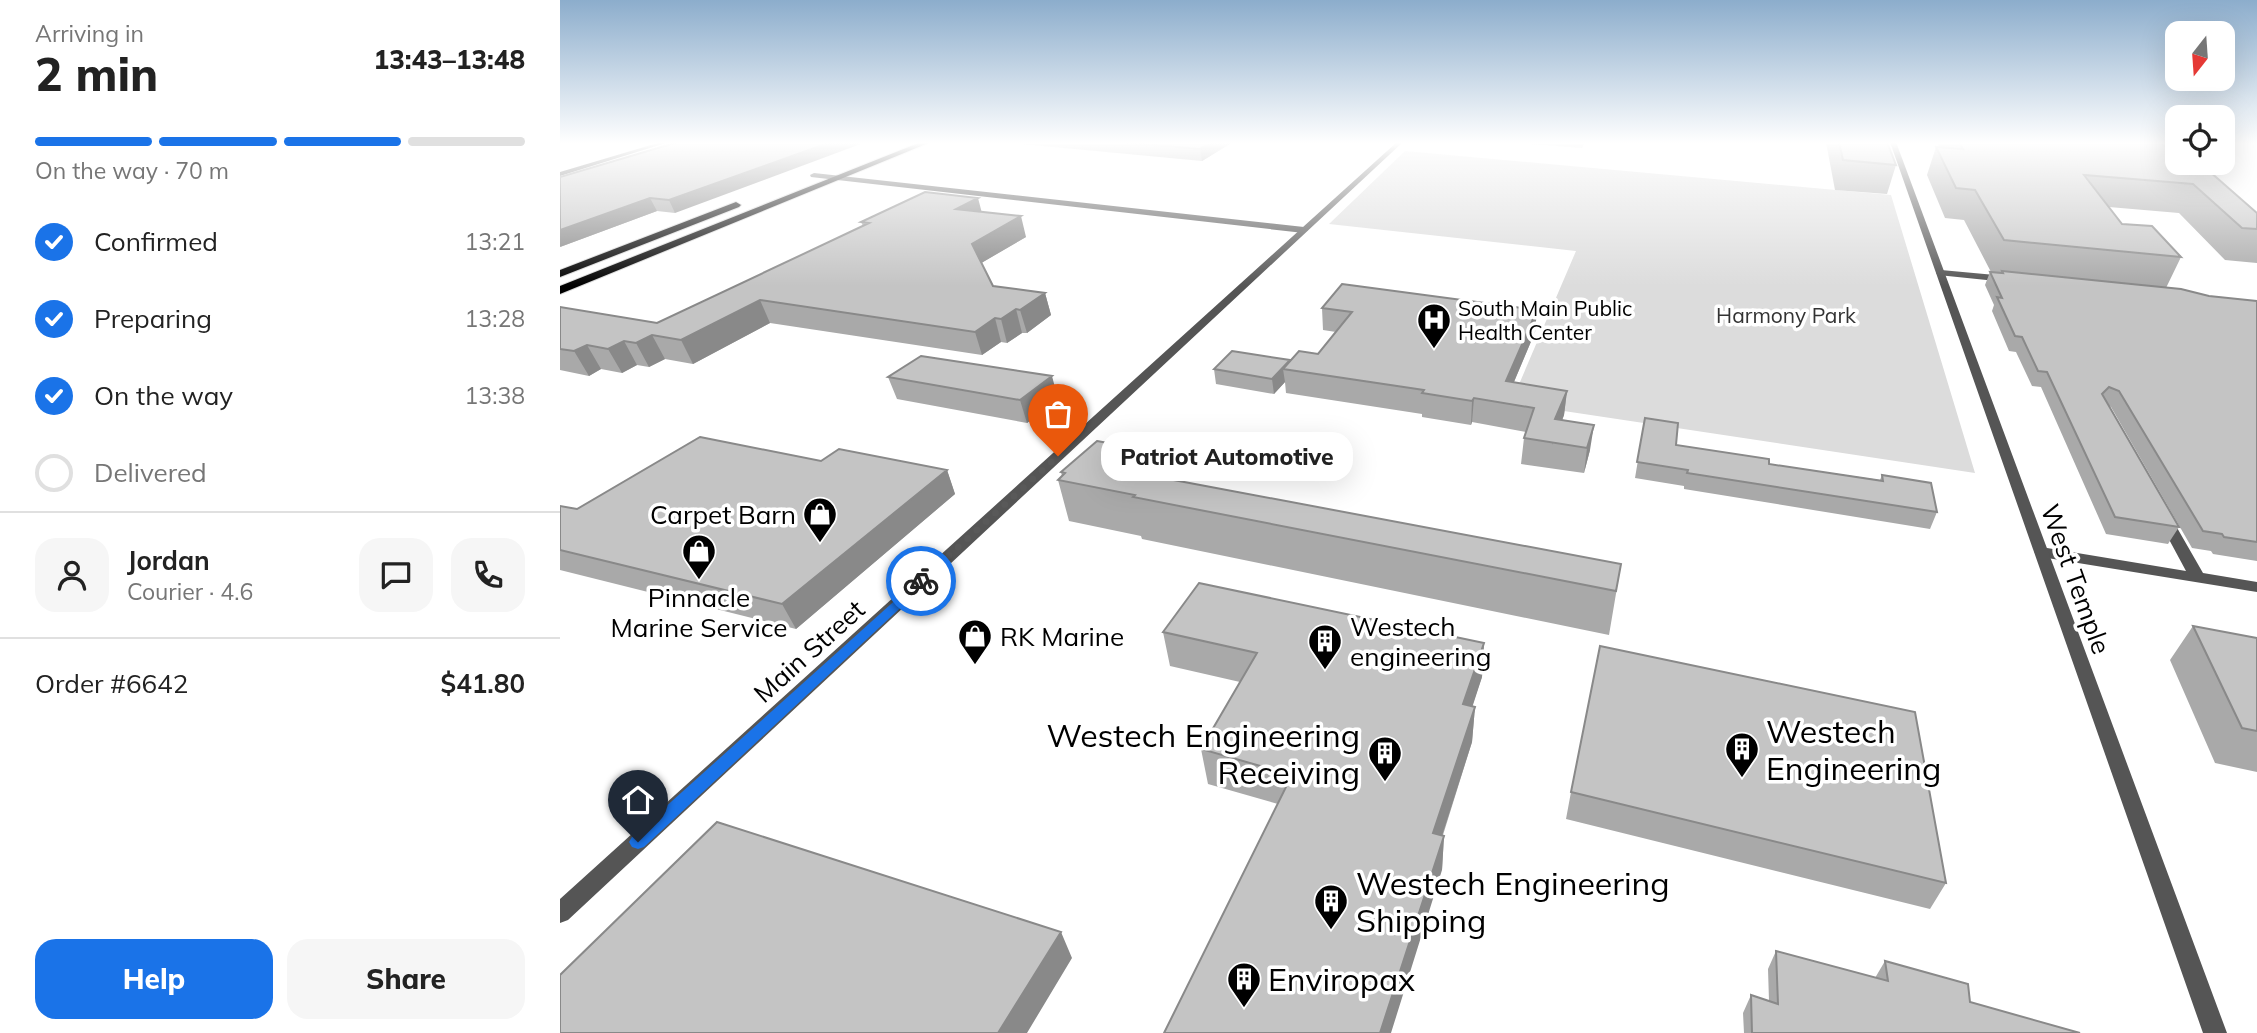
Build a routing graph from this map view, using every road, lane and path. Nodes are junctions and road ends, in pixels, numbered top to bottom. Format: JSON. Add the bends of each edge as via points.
{"nodes":[{"id":1,"x":793,"y":190,"type":"edge"},
{"id":2,"x":983,"y":190,"type":"edge"},
{"id":3,"x":1347,"y":190,"type":"edge"},
{"id":4,"x":1911,"y":190,"type":"edge"},
{"id":5,"x":750,"y":200,"type":"dead end"},
{"id":6,"x":1304,"y":230,"type":"junction"},
{"id":7,"x":1941,"y":273,"type":"junction"},
{"id":8,"x":560,"y":274,"type":"edge"},
{"id":9,"x":2015,"y":280,"type":"edge"},
{"id":10,"x":560,"y":290,"type":"edge"},
{"id":11,"x":2161,"y":511,"type":"edge"},
{"id":12,"x":2041,"y":552,"type":"junction"},
{"id":13,"x":2198,"y":578,"type":"junction"},
{"id":14,"x":2257,"y":587,"type":"edge"},
{"id":15,"x":560,"y":914,"type":"edge"},
{"id":16,"x":2214,"y":1033,"type":"edge"}],
"edges":[{"from":1,"to":10,"type":"main road"},
{"from":2,"to":6,"type":"street"},
{"from":3,"to":6,"type":"street","name":"Main Street"},
{"from":4,"to":7,"type":"street","name":"West Temple"},
{"from":5,"to":8,"type":"main road"},
{"from":6,"to":15,"type":"street","name":"Main Street"},
{"from":7,"to":9,"type":"street"},
{"from":7,"to":12,"type":"street","name":"West Temple"},
{"from":11,"to":13,"type":"street"},
{"from":12,"to":13,"type":"street"},
{"from":12,"to":16,"type":"street","name":"West Temple"},
{"from":13,"to":14,"type":"street"}]}
